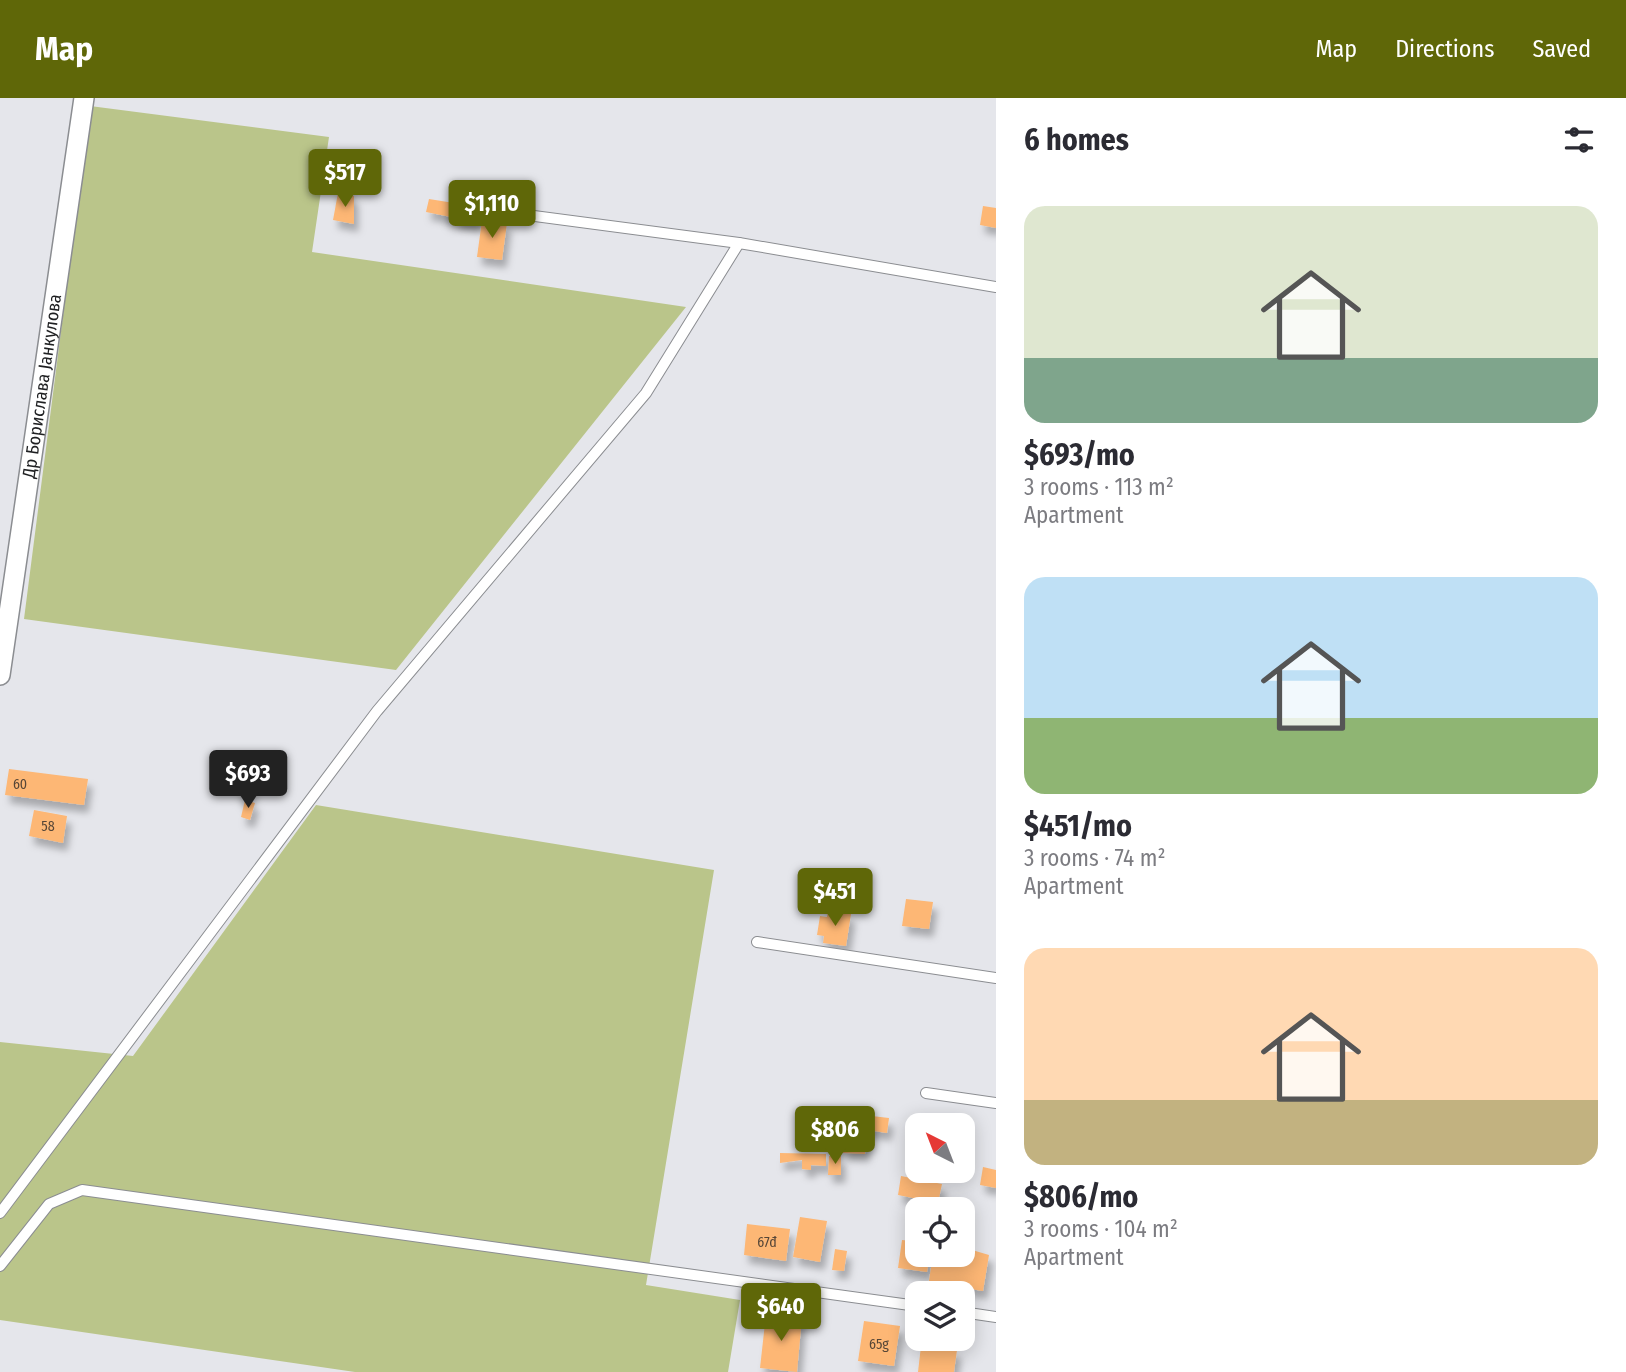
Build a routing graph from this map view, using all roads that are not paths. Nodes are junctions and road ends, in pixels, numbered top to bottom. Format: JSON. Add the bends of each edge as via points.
{"nodes":[{"id":1,"x":84,"y":98,"type":"edge"},
{"id":2,"x":504,"y":212,"type":"dead end"},
{"id":3,"x":739,"y":243,"type":"junction"},
{"id":4,"x":996,"y":288,"type":"edge"},
{"id":5,"x":0,"y":675,"type":"edge"},
{"id":6,"x":757,"y":942,"type":"dead end"},
{"id":7,"x":996,"y":978,"type":"edge"},
{"id":8,"x":926,"y":1093,"type":"dead end"},
{"id":9,"x":996,"y":1103,"type":"edge"},
{"id":10,"x":0,"y":1213,"type":"edge"},
{"id":11,"x":0,"y":1266,"type":"edge"},
{"id":12,"x":905,"y":1304,"type":"edge"},
{"id":13,"x":975,"y":1314,"type":"edge"},
{"id":14,"x":996,"y":1317,"type":"edge"}],
"edges":[{"from":1,"to":5,"type":"street","name":"Др Борислава Јанкулова"},
{"from":2,"to":3,"type":"lane"},
{"from":3,"to":4,"type":"lane"},
{"from":3,"to":10,"type":"lane","via":[[646,393],[377,711]]},
{"from":6,"to":7,"type":"lane"},
{"from":8,"to":9,"type":"lane"},
{"from":11,"to":12,"type":"lane","via":[[49,1204],[82,1190]]},
{"from":13,"to":14,"type":"lane"}]}
